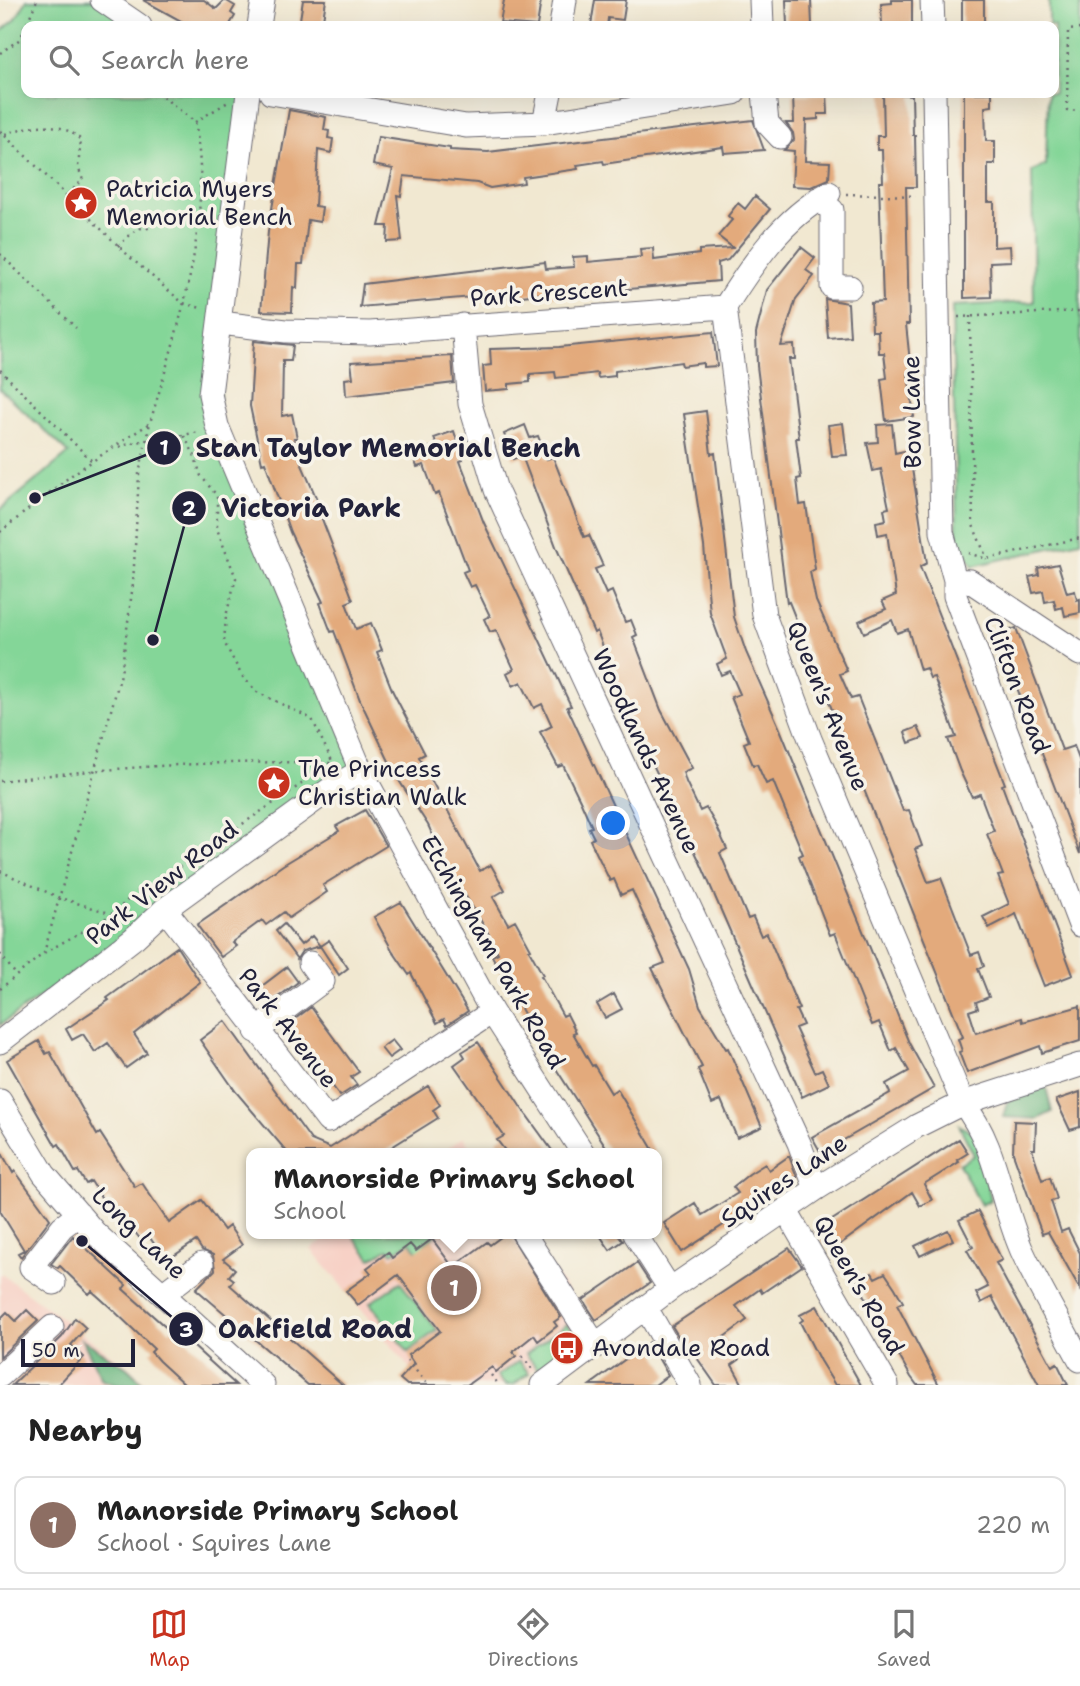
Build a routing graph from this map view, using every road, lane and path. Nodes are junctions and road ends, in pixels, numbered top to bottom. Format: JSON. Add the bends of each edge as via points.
{"nodes":[{"id":1,"x":37,"y":0,"type":"edge"},
{"id":2,"x":102,"y":0,"type":"edge"},
{"id":3,"x":263,"y":0,"type":"edge"},
{"id":4,"x":565,"y":0,"type":"edge"},
{"id":5,"x":761,"y":0,"type":"edge"},
{"id":6,"x":932,"y":0,"type":"edge"},
{"id":7,"x":29,"y":21,"type":"edge"},
{"id":8,"x":133,"y":21,"type":"edge"},
{"id":9,"x":260,"y":21,"type":"edge"},
{"id":10,"x":562,"y":21,"type":"edge"},
{"id":11,"x":762,"y":21,"type":"edge"},
{"id":12,"x":933,"y":21,"type":"edge"},
{"id":13,"x":1080,"y":29,"type":"edge"},
{"id":14,"x":21,"y":37,"type":"edge"},
{"id":15,"x":0,"y":53,"type":"edge"},
{"id":16,"x":164,"y":98,"type":"edge"},
{"id":17,"x":237,"y":98,"type":"edge"},
{"id":18,"x":241,"y":98,"type":"edge"},
{"id":19,"x":301,"y":98,"type":"edge"},
{"id":20,"x":549,"y":98,"type":"edge"},
{"id":21,"x":702,"y":98,"type":"edge"},
{"id":22,"x":764,"y":98,"type":"edge"},
{"id":23,"x":934,"y":98,"type":"edge"},
{"id":24,"x":1080,"y":111,"type":"edge"},
{"id":25,"x":195,"y":122,"type":"junction"},
{"id":26,"x":544,"y":123,"type":"junction"},
{"id":27,"x":0,"y":131,"type":"edge"},
{"id":28,"x":5,"y":134,"type":"junction"},
{"id":29,"x":780,"y":136,"type":"dead end"},
{"id":30,"x":66,"y":195,"type":"junction"},
{"id":31,"x":823,"y":196,"type":"junction"},
{"id":32,"x":935,"y":197,"type":"junction"},
{"id":33,"x":139,"y":227,"type":"dead end"},
{"id":34,"x":118,"y":246,"type":"junction"},
{"id":35,"x":0,"y":254,"type":"edge"},
{"id":36,"x":850,"y":287,"type":"dead end"},
{"id":37,"x":183,"y":303,"type":"junction"},
{"id":38,"x":725,"y":307,"type":"junction"},
{"id":39,"x":1080,"y":311,"type":"edge"},
{"id":40,"x":970,"y":316,"type":"junction"},
{"id":41,"x":936,"y":320,"type":"junction"},
{"id":42,"x":221,"y":323,"type":"junction"},
{"id":43,"x":463,"y":325,"type":"junction"},
{"id":44,"x":76,"y":328,"type":"dead end"},
{"id":45,"x":0,"y":370,"type":"edge"},
{"id":46,"x":150,"y":423,"type":"junction"},
{"id":47,"x":218,"y":426,"type":"junction"},
{"id":48,"x":184,"y":436,"type":"junction"},
{"id":49,"x":148,"y":437,"type":"junction"},
{"id":50,"x":113,"y":449,"type":"junction"},
{"id":51,"x":93,"y":462,"type":"junction"},
{"id":52,"x":0,"y":532,"type":"edge"},
{"id":53,"x":1080,"y":538,"type":"edge"},
{"id":54,"x":949,"y":557,"type":"junction"},
{"id":55,"x":987,"y":559,"type":"junction"},
{"id":56,"x":955,"y":580,"type":"junction"},
{"id":57,"x":1080,"y":654,"type":"edge"},
{"id":58,"x":333,"y":764,"type":"junction"},
{"id":59,"x":94,"y":769,"type":"junction"},
{"id":60,"x":321,"y":771,"type":"dead end"},
{"id":61,"x":361,"y":771,"type":"junction"},
{"id":62,"x":310,"y":779,"type":"dead end"},
{"id":63,"x":0,"y":781,"type":"edge"},
{"id":64,"x":0,"y":871,"type":"edge"},
{"id":65,"x":60,"y":898,"type":"junction"},
{"id":66,"x":166,"y":909,"type":"junction"},
{"id":67,"x":113,"y":914,"type":"junction"},
{"id":68,"x":1080,"y":925,"type":"edge"},
{"id":69,"x":134,"y":938,"type":"junction"},
{"id":70,"x":44,"y":953,"type":"junction"},
{"id":71,"x":0,"y":954,"type":"edge"},
{"id":72,"x":310,"y":962,"type":"dead end"},
{"id":73,"x":17,"y":976,"type":"junction"},
{"id":74,"x":0,"y":989,"type":"edge"},
{"id":75,"x":492,"y":1012,"type":"junction"},
{"id":76,"x":256,"y":1031,"type":"junction"},
{"id":77,"x":0,"y":1042,"type":"edge"},
{"id":78,"x":1080,"y":1065,"type":"edge"},
{"id":79,"x":0,"y":1101,"type":"edge"},
{"id":80,"x":963,"y":1103,"type":"junction"},
{"id":81,"x":580,"y":1148,"type":"edge"},
{"id":82,"x":816,"y":1189,"type":"junction"},
{"id":83,"x":786,"y":1211,"type":"junction"},
{"id":84,"x":79,"y":1214,"type":"junction"},
{"id":85,"x":527,"y":1239,"type":"edge"},
{"id":86,"x":638,"y":1239,"type":"edge"},
{"id":87,"x":202,"y":1264,"type":"dead end"},
{"id":88,"x":54,"y":1283,"type":"dead end"},
{"id":89,"x":670,"y":1289,"type":"junction"},
{"id":90,"x":164,"y":1293,"type":"junction"},
{"id":91,"x":646,"y":1308,"type":"junction"},
{"id":92,"x":52,"y":1327,"type":"dead end"},
{"id":93,"x":596,"y":1346,"type":"junction"},
{"id":94,"x":407,"y":1360,"type":"dead end"},
{"id":95,"x":1080,"y":1360,"type":"edge"},
{"id":96,"x":491,"y":1375,"type":"dead end"},
{"id":97,"x":0,"y":1376,"type":"edge"},
{"id":98,"x":263,"y":1385,"type":"edge"},
{"id":99,"x":428,"y":1385,"type":"edge"},
{"id":100,"x":499,"y":1385,"type":"edge"},
{"id":101,"x":542,"y":1385,"type":"edge"},
{"id":102,"x":690,"y":1385,"type":"edge"},
{"id":103,"x":887,"y":1385,"type":"edge"}],
"edges":[{"from":1,"to":7,"type":"path"},
{"from":2,"to":8,"type":"street"},
{"from":3,"to":9,"type":"street"},
{"from":4,"to":10,"type":"street"},
{"from":5,"to":11,"type":"street"},
{"from":6,"to":12,"type":"street"},
{"from":13,"to":24,"type":"path","via":[[1068,30],[1067,110]]},
{"from":14,"to":15,"type":"path"},
{"from":16,"to":25,"type":"path"},
{"from":17,"to":25,"type":"path"},
{"from":18,"to":42,"type":"street","name":"Etchingham Park Road"},
{"from":19,"to":26,"type":"street","via":[[466,126]]},
{"from":20,"to":26,"type":"street"},
{"from":21,"to":26,"type":"street"},
{"from":22,"to":29,"type":"street","via":[[767,123]]},
{"from":23,"to":32,"type":"street","name":"Bow Lane"},
{"from":25,"to":37,"type":"path","via":[[200,203]]},
{"from":27,"to":28,"type":"path"},
{"from":28,"to":30,"type":"path"},
{"from":28,"to":30,"type":"path","via":[[28,127],[69,128],[81,140],[78,167],[83,180]]},
{"from":30,"to":34,"type":"path"},
{"from":31,"to":32,"type":"path"},
{"from":31,"to":36,"type":"street","via":[[832,210],[832,287]]},
{"from":31,"to":38,"type":"street","via":[[783,228]]},
{"from":32,"to":41,"type":"street","name":"Bow Lane"},
{"from":33,"to":34,"type":"path"},
{"from":34,"to":37,"type":"path"},
{"from":35,"to":44,"type":"path"},
{"from":37,"to":46,"type":"path"},
{"from":38,"to":43,"type":"street","name":"Park Crescent"},
{"from":38,"to":80,"type":"street","name":"Queen's Avenue","via":[[764,615],[810,739]]},
{"from":39,"to":40,"type":"path"},
{"from":40,"to":41,"type":"path"},
{"from":40,"to":55,"type":"path","via":[[973,525]]},
{"from":41,"to":54,"type":"street","name":"Bow Lane","via":[[942,533]]},
{"from":42,"to":43,"type":"street","name":"Park Crescent","via":[[286,331],[370,333]]},
{"from":42,"to":47,"type":"street","name":"Etchingham Park Road","via":[[210,394]]},
{"from":43,"to":82,"type":"street","name":"Woodlands Avenue","via":[[470,404],[496,491],[799,1143]]},
{"from":45,"to":51,"type":"path"},
{"from":46,"to":49,"type":"path"},
{"from":46,"to":50,"type":"path"},
{"from":47,"to":48,"type":"path"},
{"from":47,"to":61,"type":"street","name":"Etchingham Park Road"},
{"from":48,"to":49,"type":"path"},
{"from":48,"to":58,"type":"path","via":[[201,475],[217,496],[217,529],[236,578],[224,642],[242,676],[257,692],[312,719]]},
{"from":49,"to":50,"type":"path"},
{"from":49,"to":59,"type":"path","via":[[139,474],[133,584],[121,674]]},
{"from":50,"to":51,"type":"path"},
{"from":51,"to":52,"type":"path"},
{"from":53,"to":55,"type":"path"},
{"from":54,"to":55,"type":"path","via":[[966,552]]},
{"from":54,"to":56,"type":"street","name":"Bow Lane"},
{"from":56,"to":57,"type":"street","via":[[970,581]]},
{"from":56,"to":68,"type":"street","name":"Clifton Road","via":[[955,596]]},
{"from":58,"to":59,"type":"path","via":[[193,763]]},
{"from":58,"to":60,"type":"path"},
{"from":58,"to":61,"type":"path"},
{"from":59,"to":63,"type":"path"},
{"from":59,"to":65,"type":"path"},
{"from":61,"to":66,"type":"street","name":"Park View Road"},
{"from":61,"to":75,"type":"street","name":"Etchingham Park Road"},
{"from":62,"to":67,"type":"path","via":[[136,892]]},
{"from":64,"to":65,"type":"path"},
{"from":65,"to":67,"type":"path"},
{"from":65,"to":70,"type":"path"},
{"from":66,"to":69,"type":"street","name":"Park View Road"},
{"from":66,"to":76,"type":"street","name":"Park Avenue"},
{"from":67,"to":69,"type":"path"},
{"from":67,"to":70,"type":"path"},
{"from":69,"to":77,"type":"street","name":"Park View Road"},
{"from":70,"to":73,"type":"path"},
{"from":71,"to":73,"type":"path"},
{"from":72,"to":76,"type":"street","via":[[323,981]]},
{"from":73,"to":74,"type":"path"},
{"from":75,"to":76,"type":"street","name":"Park Avenue","via":[[328,1121]]},
{"from":75,"to":81,"type":"street","name":"Etchingham Park Road"},
{"from":78,"to":80,"type":"street","name":"Squires Lane"},
{"from":79,"to":84,"type":"street","name":"Long Lane","via":[[44,1174]]},
{"from":80,"to":82,"type":"street","name":"Squires Lane"},
{"from":80,"to":95,"type":"street","name":"Queen's Avenue","via":[[992,1150],[1000,1192],[1023,1252]]},
{"from":82,"to":83,"type":"street","name":"Squires Lane"},
{"from":83,"to":89,"type":"street","name":"Squires Lane"},
{"from":83,"to":103,"type":"street","name":"Queen's Road"},
{"from":84,"to":88,"type":"street","via":[[62,1227],[31,1267]]},
{"from":84,"to":90,"type":"street","name":"Long Lane"},
{"from":85,"to":93,"type":"street"},
{"from":86,"to":89,"type":"street"},
{"from":87,"to":90,"type":"street"},
{"from":89,"to":91,"type":"street","name":"Squires Lane"},
{"from":90,"to":98,"type":"street","name":"Long Lane"},
{"from":91,"to":93,"type":"street","name":"Squires Lane"},
{"from":91,"to":102,"type":"street"},
{"from":92,"to":97,"type":"street"},
{"from":93,"to":101,"type":"street","name":"Squires Lane"},
{"from":94,"to":99,"type":"path"},
{"from":96,"to":100,"type":"path"}]}
